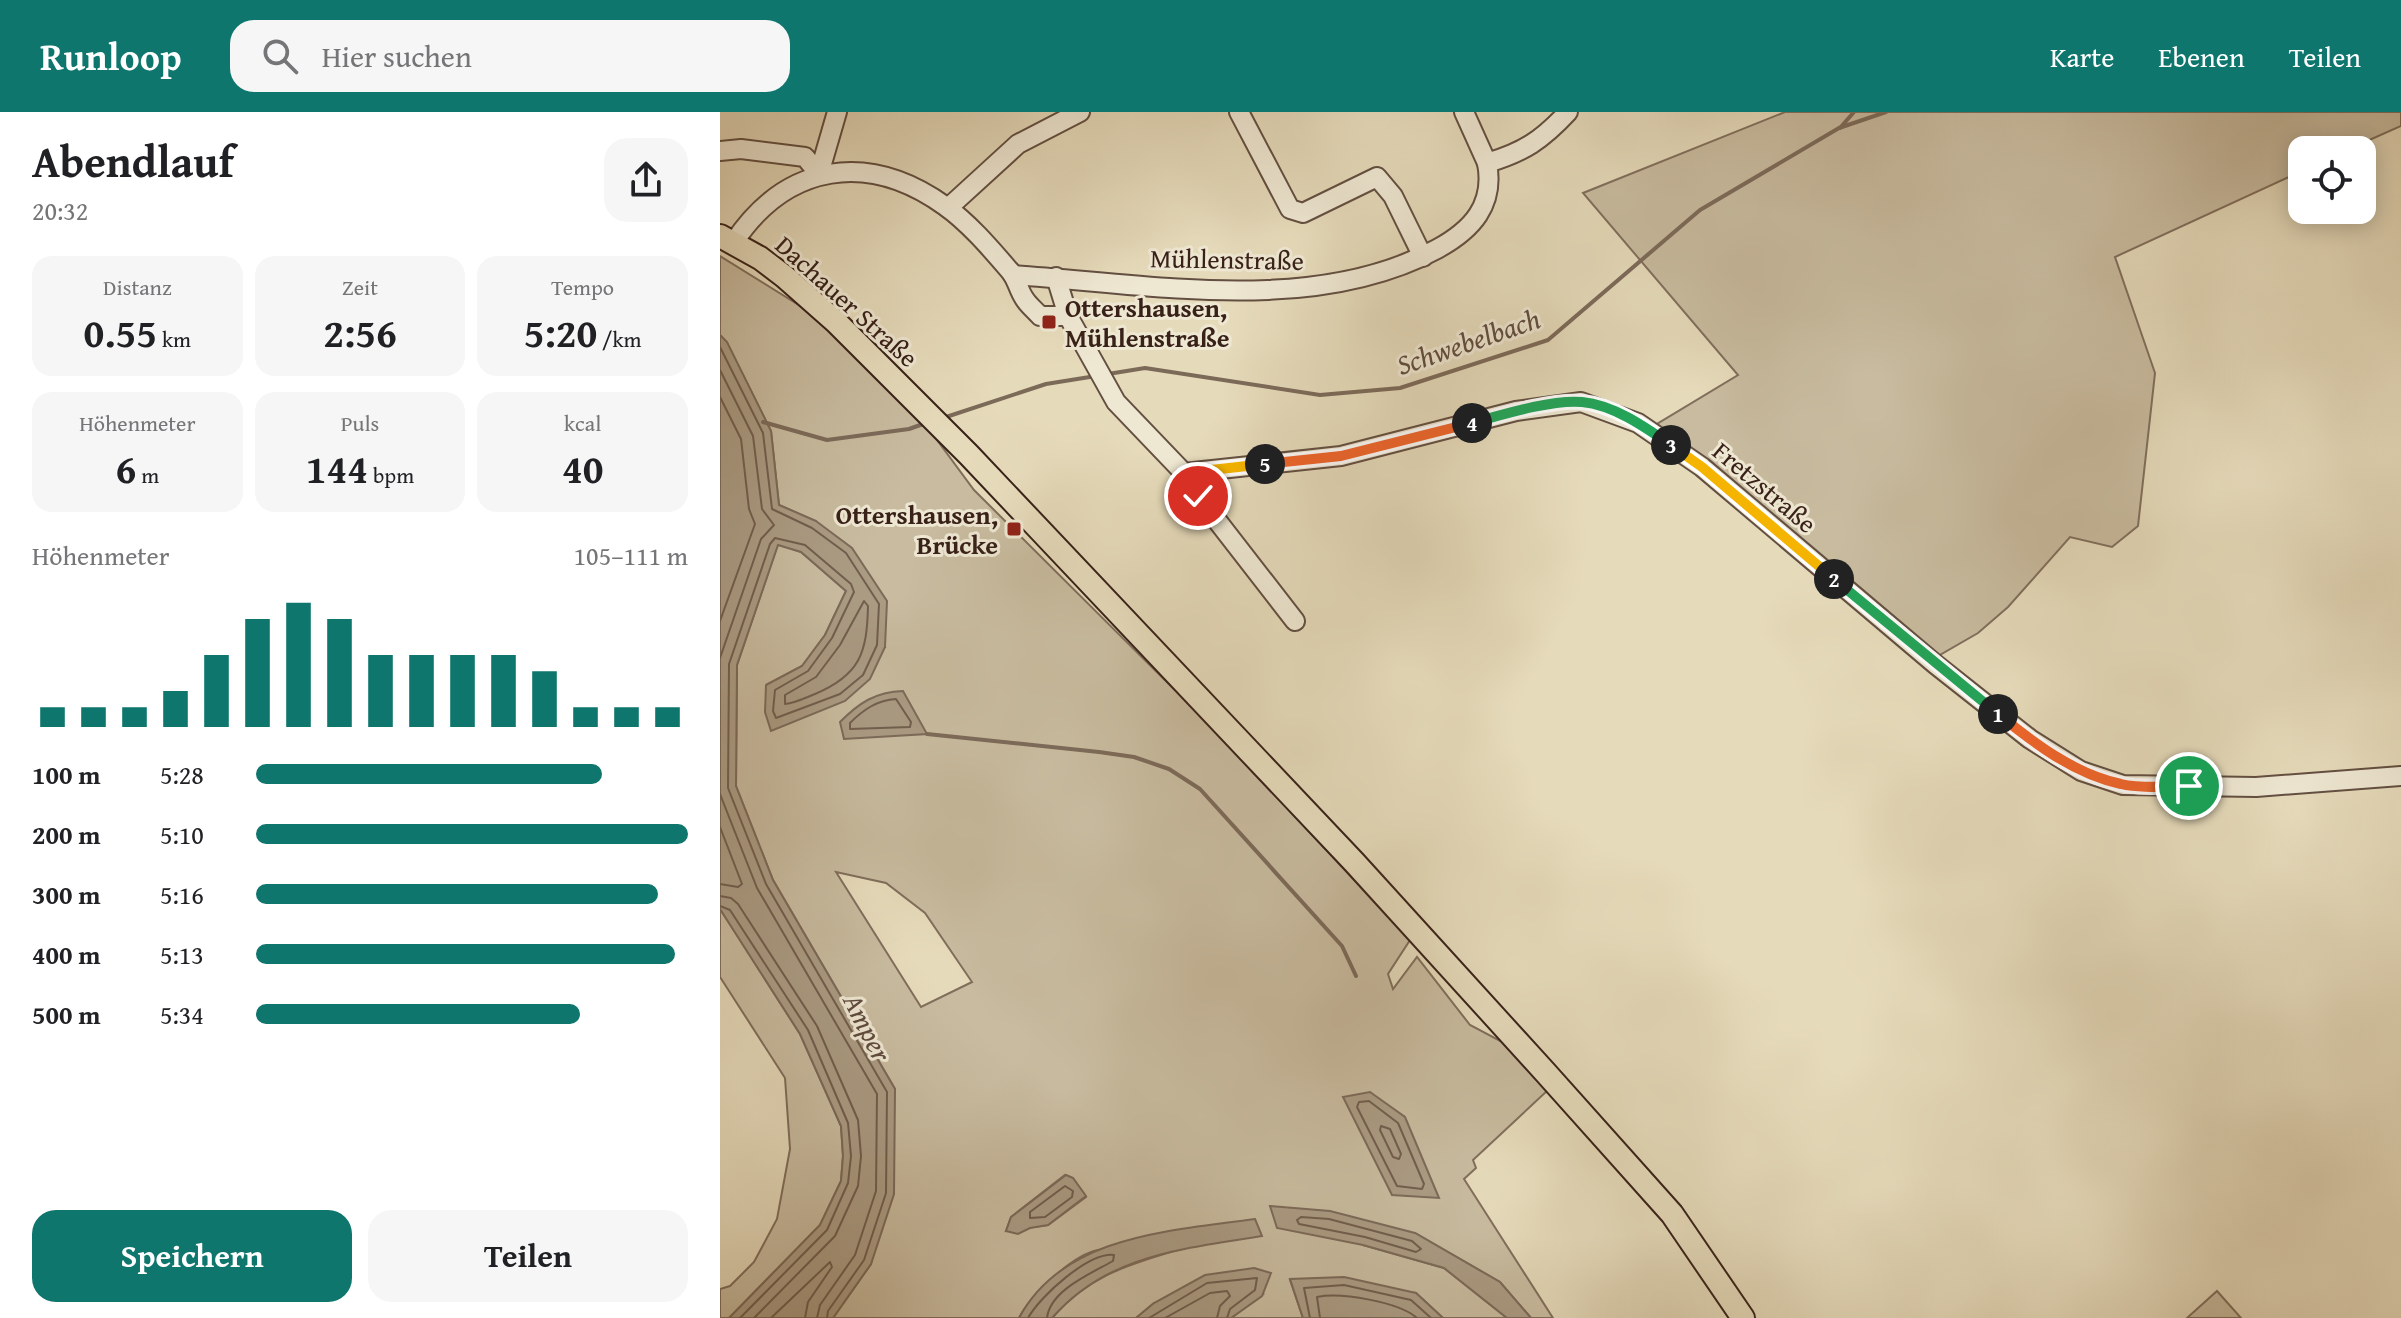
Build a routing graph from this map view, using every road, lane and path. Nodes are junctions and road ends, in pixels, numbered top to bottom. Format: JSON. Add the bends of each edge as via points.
{"nodes":[{"id":1,"x":837,"y":112,"type":"edge"},
{"id":2,"x":1080,"y":112,"type":"edge"},
{"id":3,"x":1239,"y":112,"type":"edge"},
{"id":4,"x":1464,"y":112,"type":"edge"},
{"id":5,"x":1568,"y":112,"type":"edge"},
{"id":6,"x":720,"y":151,"type":"edge"},
{"id":7,"x":1487,"y":163,"type":"junction"},
{"id":8,"x":819,"y":174,"type":"junction"},
{"id":9,"x":948,"y":208,"type":"junction"},
{"id":10,"x":727,"y":239,"type":"edge"},
{"id":11,"x":1423,"y":257,"type":"junction"},
{"id":12,"x":1013,"y":275,"type":"junction"},
{"id":13,"x":1056,"y":277,"type":"junction"},
{"id":14,"x":1068,"y":316,"type":"junction"},
{"id":15,"x":1184,"y":473,"type":"junction"},
{"id":16,"x":1295,"y":621,"type":"dead end"},
{"id":17,"x":2401,"y":776,"type":"edge"},
{"id":18,"x":1743,"y":1318,"type":"edge"}],
"edges":[{"from":1,"to":8,"type":"street"},
{"from":2,"to":9,"type":"street","via":[[1018,144]]},
{"from":3,"to":11,"type":"street","via":[[1290,209],[1303,213],[1377,177],[1393,196]]},
{"from":4,"to":7,"type":"street"},
{"from":5,"to":7,"type":"street","via":[[1545,138]]},
{"from":6,"to":8,"type":"street","via":[[805,157]]},
{"from":7,"to":11,"type":"street","name":"Mühlenstraße","via":[[1490,181],[1475,220]]},
{"from":8,"to":9,"type":"street","via":[[893,178]]},
{"from":8,"to":10,"type":"street","via":[[793,184]]},
{"from":9,"to":12,"type":"street"},
{"from":10,"to":18,"type":"main road","name":"Dachauer Straße","via":[[785,277],[937,422],[1354,862],[1672,1214]]},
{"from":11,"to":13,"type":"street","name":"Mühlenstraße","via":[[1373,277],[1286,290]]},
{"from":12,"to":13,"type":"street","name":"Mühlenstraße"},
{"from":12,"to":14,"type":"street","via":[[1024,300],[1040,316]]},
{"from":13,"to":14,"type":"street"},
{"from":14,"to":15,"type":"street","via":[[1116,402]]},
{"from":15,"to":16,"type":"street"},
{"from":15,"to":17,"type":"street","name":"Fretzstraße","via":[[1341,456],[1516,411],[1581,402],[1638,423],[1702,467],[1947,674],[2081,771],[2123,785],[2256,787]]}]}
